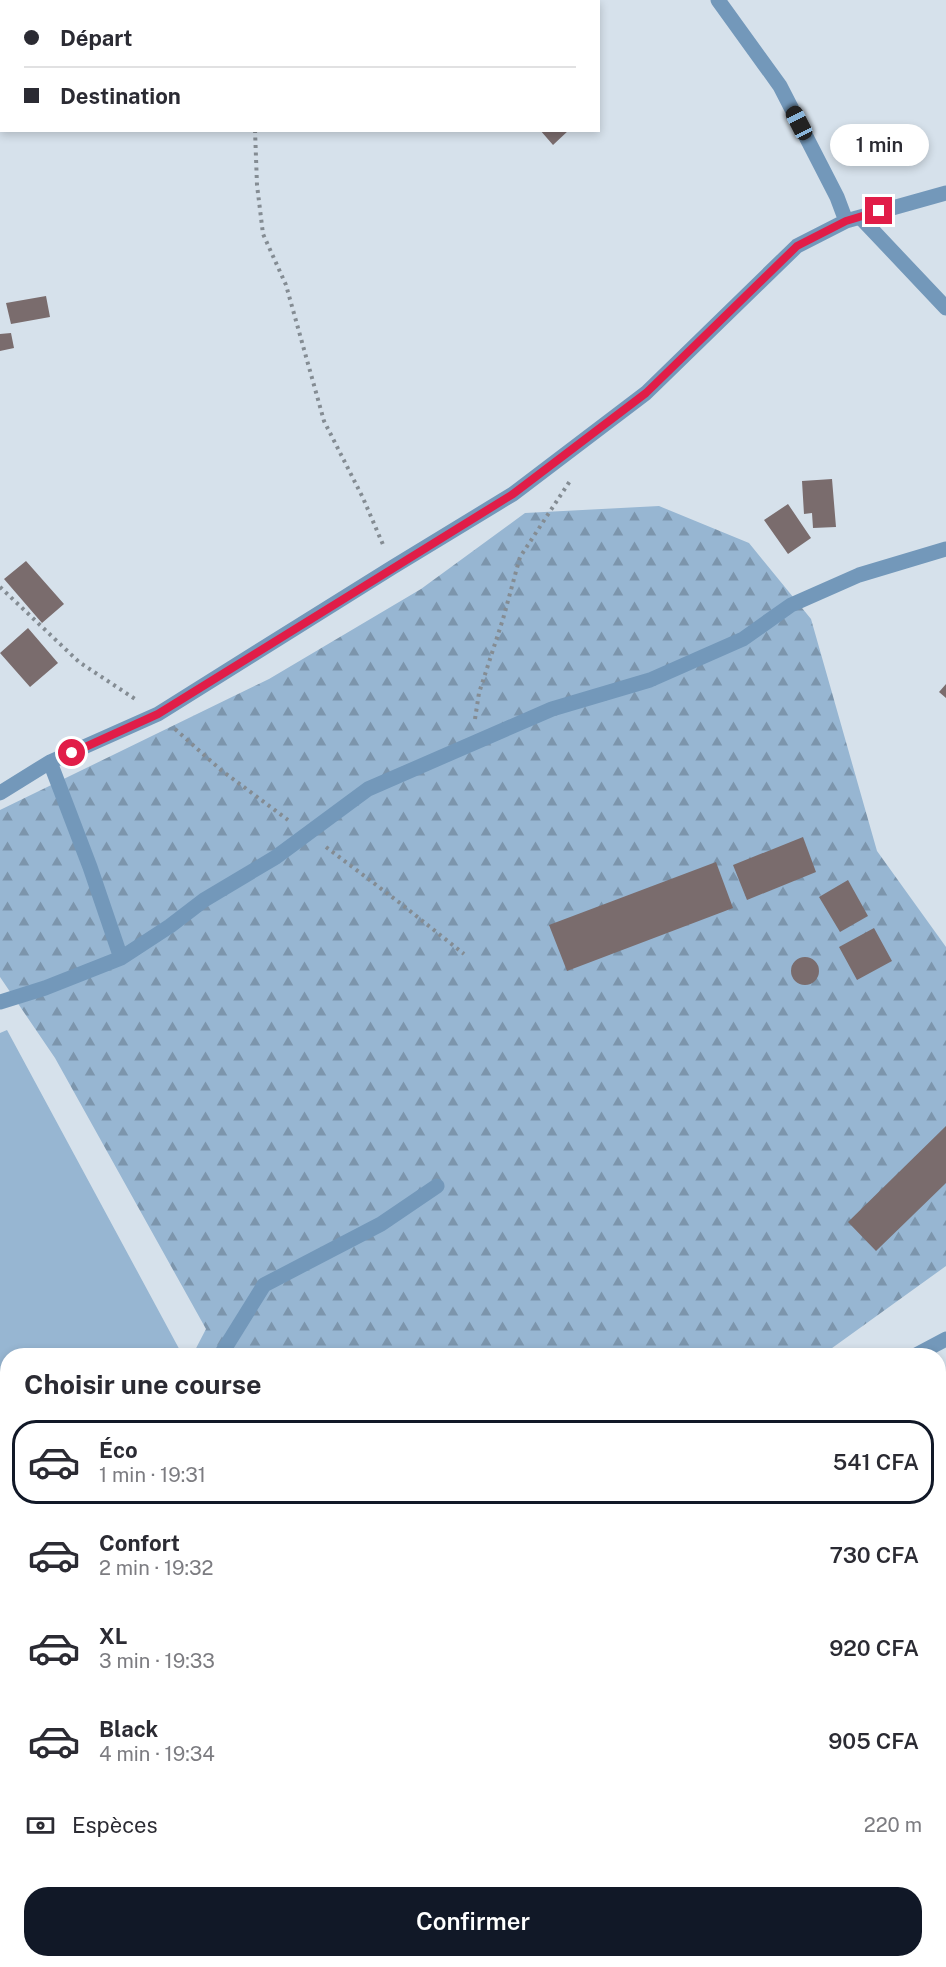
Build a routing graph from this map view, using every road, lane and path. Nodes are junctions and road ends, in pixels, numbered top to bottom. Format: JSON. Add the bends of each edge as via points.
{"nodes":[{"id":1,"x":718,"y":0,"type":"edge"},
{"id":2,"x":255,"y":132,"type":"edge"},
{"id":3,"x":946,"y":193,"type":"edge"},
{"id":4,"x":853,"y":219,"type":"junction"},
{"id":5,"x":946,"y":308,"type":"edge"},
{"id":6,"x":572,"y":477,"type":"dead end"},
{"id":7,"x":946,"y":549,"type":"edge"},
{"id":8,"x":393,"y":567,"type":"junction"},
{"id":9,"x":0,"y":587,"type":"edge"},
{"id":10,"x":158,"y":714,"type":"junction"},
{"id":11,"x":472,"y":744,"type":"junction"},
{"id":12,"x":50,"y":762,"type":"junction"},
{"id":13,"x":0,"y":793,"type":"edge"},
{"id":14,"x":306,"y":833,"type":"junction"},
{"id":15,"x":464,"y":954,"type":"dead end"},
{"id":16,"x":121,"y":958,"type":"junction"},
{"id":17,"x":0,"y":1002,"type":"edge"},
{"id":18,"x":437,"y":1186,"type":"dead end"},
{"id":19,"x":946,"y":1339,"type":"edge"},
{"id":20,"x":225,"y":1348,"type":"edge"},
{"id":21,"x":929,"y":1348,"type":"edge"}],
"edges":[{"from":1,"to":4,"type":"street","via":[[780,86],[837,197]]},
{"from":2,"to":8,"type":"path","via":[[263,234],[286,285],[324,421]]},
{"from":3,"to":4,"type":"street"},
{"from":4,"to":5,"type":"street"},
{"from":4,"to":8,"type":"street","via":[[797,246],[646,393],[532,480]]},
{"from":6,"to":11,"type":"path","via":[[520,556],[479,693]]},
{"from":7,"to":11,"type":"street","via":[[859,575],[791,605],[743,639],[660,676],[552,709]]},
{"from":8,"to":10,"type":"street"},
{"from":9,"to":10,"type":"path","via":[[79,662]]},
{"from":10,"to":12,"type":"street"},
{"from":10,"to":14,"type":"path","via":[[221,770]]},
{"from":11,"to":14,"type":"street","via":[[368,789]]},
{"from":12,"to":13,"type":"street"},
{"from":12,"to":16,"type":"street"},
{"from":14,"to":15,"type":"path"},
{"from":14,"to":16,"type":"street","via":[[276,857],[204,900]]},
{"from":16,"to":17,"type":"street"},
{"from":18,"to":20,"type":"street","via":[[381,1224],[264,1285]]},
{"from":19,"to":21,"type":"street"}]}
